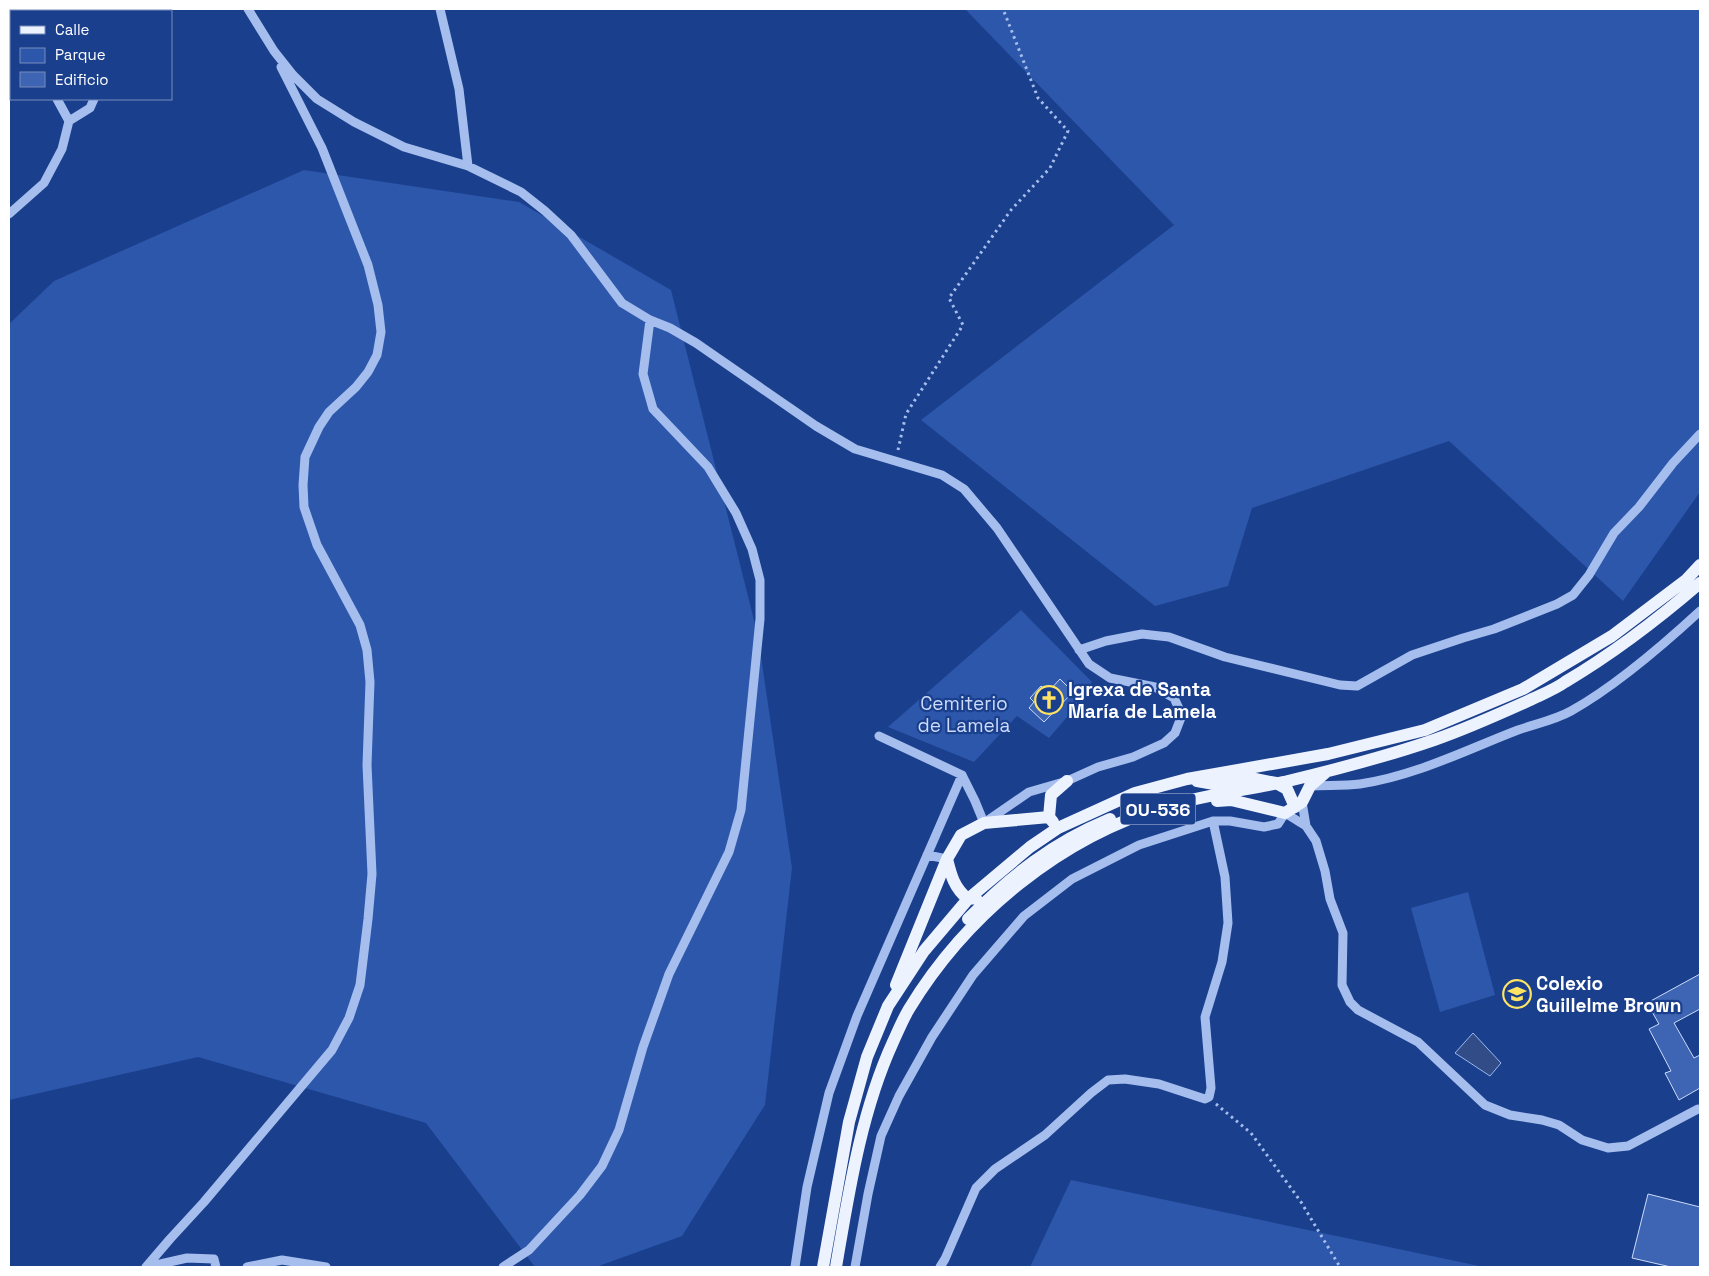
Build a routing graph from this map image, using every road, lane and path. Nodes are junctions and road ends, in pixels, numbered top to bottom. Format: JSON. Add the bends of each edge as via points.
{"nodes":[{"id":1,"x":248,"y":9,"type":"edge"},
{"id":2,"x":440,"y":9,"type":"edge"},
{"id":3,"x":1003,"y":9,"type":"edge"},
{"id":4,"x":274,"y":51,"type":"junction"},
{"id":5,"x":58,"y":100,"type":"edge"},
{"id":6,"x":94,"y":100,"type":"edge"},
{"id":7,"x":69,"y":121,"type":"junction"},
{"id":8,"x":468,"y":166,"type":"junction"},
{"id":9,"x":9,"y":214,"type":"edge"},
{"id":10,"x":650,"y":320,"type":"junction"},
{"id":11,"x":1700,"y":434,"type":"edge"},
{"id":12,"x":896,"y":461,"type":"junction"},
{"id":13,"x":1700,"y":565,"type":"edge"},
{"id":14,"x":1700,"y":583,"type":"edge"},
{"id":15,"x":1700,"y":611,"type":"edge"},
{"id":16,"x":1079,"y":650,"type":"junction"},
{"id":17,"x":879,"y":736,"type":"dead end"},
{"id":18,"x":1328,"y":771,"type":"junction"},
{"id":19,"x":962,"y":776,"type":"junction"},
{"id":20,"x":1187,"y":779,"type":"junction"},
{"id":21,"x":1067,"y":781,"type":"junction"},
{"id":22,"x":1276,"y":783,"type":"junction"},
{"id":23,"x":1310,"y":786,"type":"junction"},
{"id":24,"x":1190,"y":801,"type":"junction"},
{"id":25,"x":1167,"y":806,"type":"junction"},
{"id":26,"x":1294,"y":807,"type":"junction"},
{"id":27,"x":1049,"y":817,"type":"junction"},
{"id":28,"x":1212,"y":821,"type":"junction"},
{"id":29,"x":984,"y":824,"type":"junction"},
{"id":30,"x":1306,"y":826,"type":"junction"},
{"id":31,"x":1058,"y":828,"type":"junction"},
{"id":32,"x":1065,"y":840,"type":"junction"},
{"id":33,"x":927,"y":855,"type":"junction"},
{"id":34,"x":947,"y":859,"type":"junction"},
{"id":35,"x":989,"y":898,"type":"junction"},
{"id":36,"x":968,"y":899,"type":"junction"},
{"id":37,"x":888,"y":1006,"type":"junction"},
{"id":38,"x":908,"y":1010,"type":"junction"},
{"id":39,"x":1209,"y":1097,"type":"junction"},
{"id":40,"x":1698,"y":1109,"type":"dead end"},
{"id":41,"x":147,"y":1267,"type":"edge"},
{"id":42,"x":216,"y":1267,"type":"edge"},
{"id":43,"x":247,"y":1267,"type":"edge"},
{"id":44,"x":326,"y":1267,"type":"edge"},
{"id":45,"x":503,"y":1267,"type":"edge"},
{"id":46,"x":795,"y":1267,"type":"edge"},
{"id":47,"x":823,"y":1267,"type":"edge"},
{"id":48,"x":836,"y":1267,"type":"edge"},
{"id":49,"x":855,"y":1267,"type":"edge"},
{"id":50,"x":940,"y":1267,"type":"edge"},
{"id":51,"x":1340,"y":1267,"type":"edge"}],
"edges":[{"from":1,"to":4,"type":"street"},
{"from":2,"to":8,"type":"street","via":[[459,89]]},
{"from":3,"to":12,"type":"path","via":[[1038,98],[1068,131],[1050,168],[1011,210],[949,298],[963,325],[906,414]]},
{"from":4,"to":8,"type":"street","via":[[317,99],[354,122],[404,147]]},
{"from":4,"to":41,"type":"street","via":[[322,148],[368,265],[378,305],[381,332],[377,355],[356,388],[329,412],[319,427],[306,457],[303,485],[304,507],[317,545],[360,626],[367,650],[370,682],[367,765],[372,874],[360,985],[349,1018],[332,1050]]},
{"from":5,"to":7,"type":"street"},
{"from":6,"to":7,"type":"street","via":[[90,108]]},
{"from":7,"to":9,"type":"street","via":[[62,149],[44,183]]},
{"from":8,"to":10,"type":"street","via":[[521,192],[545,211],[571,235],[622,303]]},
{"from":10,"to":12,"type":"street","via":[[696,343],[824,431],[855,448]]},
{"from":10,"to":45,"type":"street","via":[[643,374],[653,409],[708,467],[736,513],[752,549],[760,580],[760,619],[741,810],[729,852],[670,974],[643,1047],[619,1130],[602,1166],[529,1250]]},
{"from":11,"to":16,"type":"street","via":[[1614,533],[1573,595],[1494,629],[1412,655],[1357,686],[1340,685],[1225,656],[1169,637],[1142,634]]},
{"from":12,"to":16,"type":"street","via":[[942,475],[964,489],[997,528]]},
{"from":13,"to":20,"type":"main road","number":"OU-536","via":[[1686,580],[1612,636],[1523,689],[1434,727],[1328,754]]},
{"from":14,"to":18,"type":"main road","number":"OU-536","via":[[1651,625],[1563,684],[1485,721],[1432,741]]},
{"from":15,"to":23,"type":"street","via":[[1648,656],[1569,712],[1438,763],[1395,776],[1360,784]]},
{"from":16,"to":21,"type":"street","via":[[1089,664],[1110,678],[1155,687],[1174,698],[1182,715],[1175,733],[1164,744]]},
{"from":17,"to":19,"type":"street"},
{"from":18,"to":22,"type":"main road","number":"OU-536"},
{"from":18,"to":23,"type":"main road"},
{"from":19,"to":29,"type":"street"},
{"from":19,"to":33,"type":"street"},
{"from":20,"to":22,"type":"main road","via":[[1220,785],[1255,778]]},
{"from":20,"to":31,"type":"main road","number":"OU-536","via":[[1135,793]]},
{"from":21,"to":27,"type":"main road","via":[[1050,795]]},
{"from":21,"to":29,"type":"street","via":[[1029,792]]},
{"from":22,"to":24,"type":"main road","number":"OU-536"},
{"from":22,"to":26,"type":"main road","via":[[1287,788]]},
{"from":23,"to":26,"type":"main road"},
{"from":24,"to":25,"type":"main road","number":"OU-536"},
{"from":24,"to":26,"type":"main road","via":[[1231,800]]},
{"from":25,"to":32,"type":"main road","via":[[1119,815]]},
{"from":25,"to":38,"type":"main road","number":"OU-536","via":[[1126,820],[1078,843],[1035,871],[978,921],[942,961]]},
{"from":26,"to":28,"type":"street","via":[[1278,824],[1264,827]]},
{"from":26,"to":30,"type":"street"},
{"from":26,"to":30,"type":"street"},
{"from":27,"to":29,"type":"main road"},
{"from":27,"to":31,"type":"main road"},
{"from":28,"to":39,"type":"street","via":[[1225,877],[1228,923],[1222,962],[1205,1016]]},
{"from":28,"to":49,"type":"street","via":[[1138,845],[1072,879],[1024,916],[972,975],[932,1037],[881,1136]]},
{"from":29,"to":34,"type":"main road","via":[[960,835]]},
{"from":30,"to":40,"type":"street","via":[[1316,841],[1330,899],[1343,933],[1342,985],[1350,1002],[1358,1010],[1418,1042],[1485,1106],[1510,1115],[1560,1125],[1582,1140],[1608,1148],[1628,1146]]},
{"from":31,"to":32,"type":"main road"},
{"from":31,"to":36,"type":"main road","number":"OU-536"},
{"from":32,"to":35,"type":"main road","via":[[1037,858]]},
{"from":33,"to":34,"type":"street"},
{"from":33,"to":46,"type":"street","via":[[857,1016],[828,1093],[807,1187]]},
{"from":34,"to":36,"type":"main road","via":[[952,880]]},
{"from":34,"to":37,"type":"main road"},
{"from":35,"to":36,"type":"main road"},
{"from":35,"to":38,"type":"main road","via":[[938,956]]},
{"from":36,"to":37,"type":"main road","number":"OU-536","via":[[924,951]]},
{"from":37,"to":47,"type":"main road","number":"OU-536","via":[[867,1057],[849,1122]]},
{"from":38,"to":48,"type":"main road","number":"OU-536","via":[[882,1065],[867,1117]]},
{"from":39,"to":50,"type":"street","via":[[1205,1099],[1160,1084],[1108,1080],[1045,1136],[995,1169],[976,1188]]},
{"from":39,"to":51,"type":"path","via":[[1251,1133],[1301,1202]]},
{"from":41,"to":42,"type":"street","via":[[187,1258],[214,1259]]},
{"from":43,"to":44,"type":"street","via":[[282,1260]]}]}
